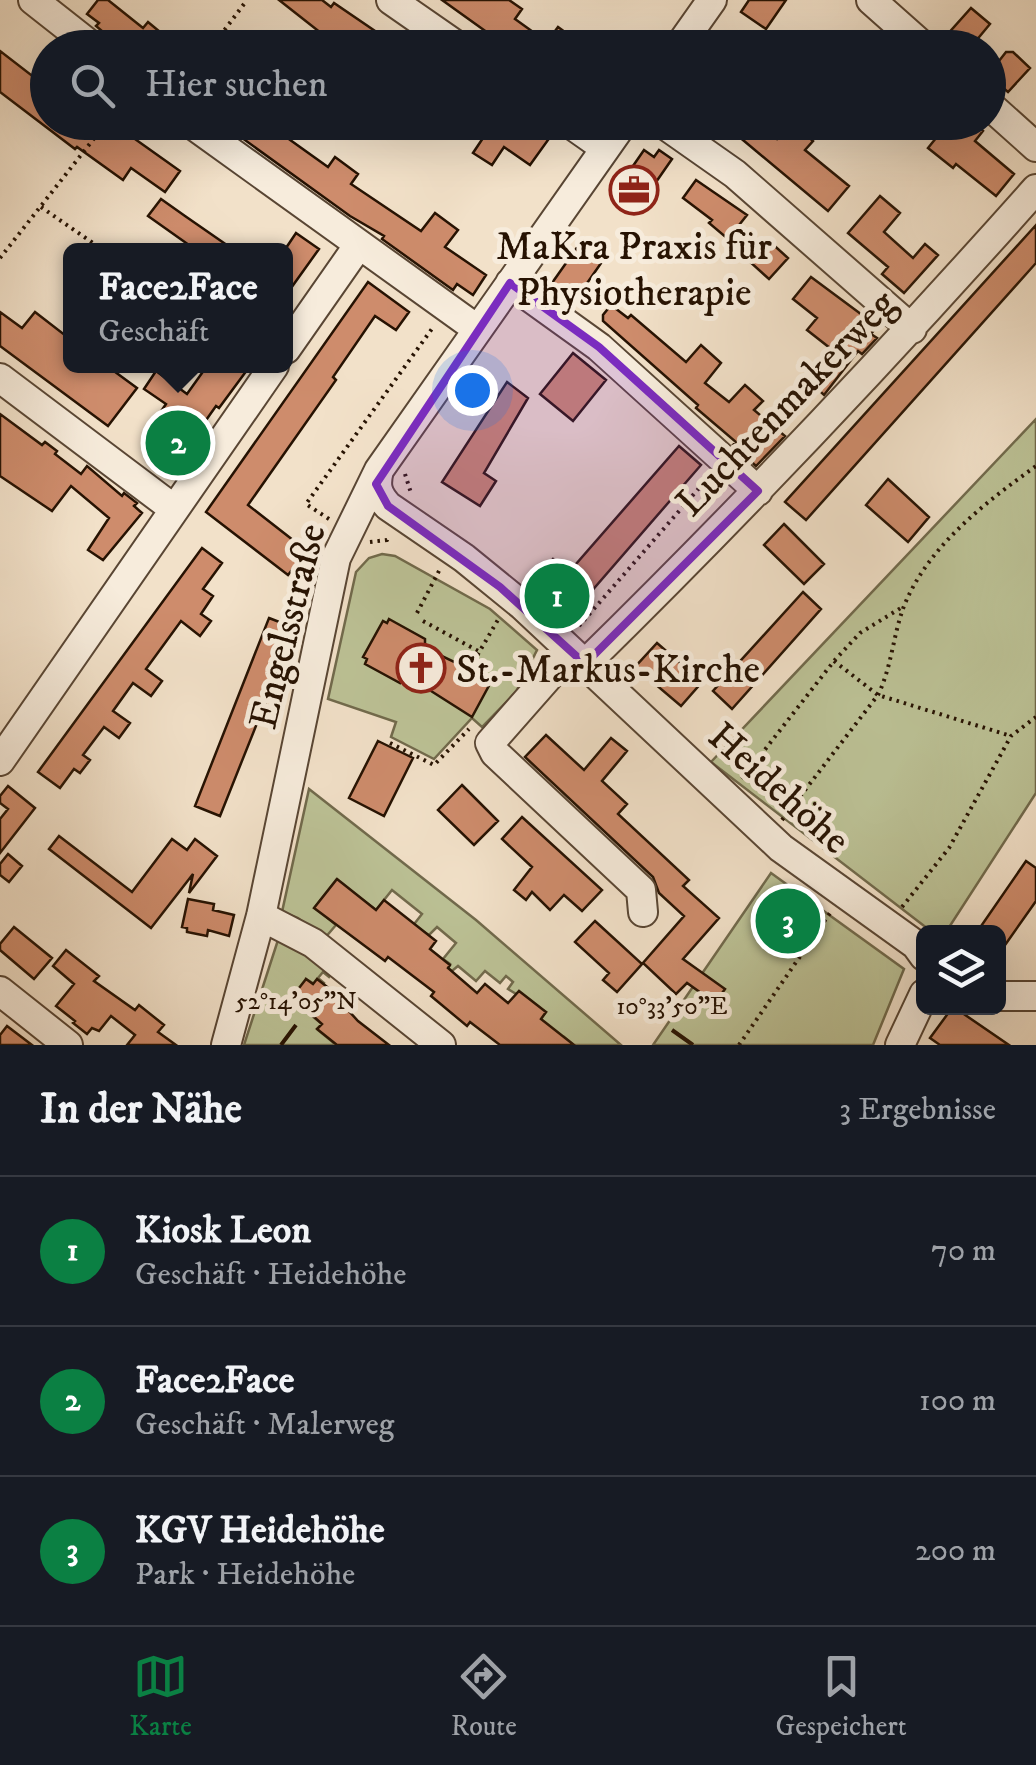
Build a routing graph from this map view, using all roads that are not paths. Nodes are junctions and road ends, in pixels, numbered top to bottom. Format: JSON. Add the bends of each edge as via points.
{"nodes":[{"id":1,"x":33,"y":0,"type":"edge"},
{"id":2,"x":391,"y":0,"type":"edge"},
{"id":3,"x":712,"y":0,"type":"edge"},
{"id":4,"x":871,"y":0,"type":"edge"},
{"id":5,"x":71,"y":30,"type":"edge"},
{"id":6,"x":434,"y":30,"type":"edge"},
{"id":7,"x":691,"y":30,"type":"edge"},
{"id":8,"x":905,"y":30,"type":"edge"},
{"id":9,"x":1006,"y":120,"type":"edge"},
{"id":10,"x":214,"y":140,"type":"edge"},
{"id":11,"x":594,"y":140,"type":"edge"},
{"id":12,"x":611,"y":140,"type":"edge"},
{"id":13,"x":687,"y":140,"type":"edge"},
{"id":14,"x":1036,"y":147,"type":"edge"},
{"id":15,"x":605,"y":148,"type":"junction"},
{"id":16,"x":1036,"y":189,"type":"edge"},
{"id":17,"x":358,"y":246,"type":"junction"},
{"id":18,"x":510,"y":283,"type":"junction"},
{"id":19,"x":478,"y":329,"type":"junction"},
{"id":20,"x":912,"y":329,"type":"junction"},
{"id":21,"x":293,"y":339,"type":"edge"},
{"id":22,"x":269,"y":373,"type":"edge"},
{"id":23,"x":0,"y":378,"type":"edge"},
{"id":24,"x":379,"y":470,"type":"junction"},
{"id":25,"x":758,"y":491,"type":"junction"},
{"id":26,"x":174,"y":509,"type":"junction"},
{"id":27,"x":576,"y":649,"type":"junction"},
{"id":28,"x":0,"y":761,"type":"edge"},
{"id":29,"x":643,"y":912,"type":"dead end"},
{"id":30,"x":261,"y":916,"type":"junction"},
{"id":31,"x":916,"y":948,"type":"edge"},
{"id":32,"x":0,"y":991,"type":"edge"},
{"id":33,"x":1006,"y":996,"type":"edge"},
{"id":34,"x":1036,"y":996,"type":"edge"},
{"id":35,"x":916,"y":1011,"type":"edge"},
{"id":36,"x":68,"y":1045,"type":"edge"},
{"id":37,"x":226,"y":1045,"type":"edge"},
{"id":38,"x":441,"y":1045,"type":"edge"},
{"id":39,"x":900,"y":1045,"type":"edge"}],
"edges":[{"from":1,"to":5,"type":"street"},
{"from":2,"to":6,"type":"street"},
{"from":3,"to":7,"type":"street"},
{"from":4,"to":8,"type":"street"},
{"from":9,"to":14,"type":"street"},
{"from":10,"to":17,"type":"street"},
{"from":11,"to":15,"type":"street"},
{"from":12,"to":15,"type":"street","name":"Engelsstraße"},
{"from":13,"to":20,"type":"street","via":[[735,174]]},
{"from":15,"to":18,"type":"street","name":"Engelsstraße"},
{"from":16,"to":20,"type":"street","name":"Luchtenmakerweg"},
{"from":17,"to":19,"type":"street"},
{"from":17,"to":21,"type":"street"},
{"from":18,"to":19,"type":"street","name":"Engelsstraße"},
{"from":18,"to":25,"type":"street","via":[[599,347]]},
{"from":19,"to":24,"type":"street","name":"Engelsstraße"},
{"from":20,"to":25,"type":"street","name":"Luchtenmakerweg"},
{"from":22,"to":26,"type":"street"},
{"from":23,"to":26,"type":"street"},
{"from":24,"to":27,"type":"street","name":"Heidehöhe","via":[[378,496]]},
{"from":24,"to":30,"type":"street","name":"Engelsstraße","via":[[336,558]]},
{"from":25,"to":27,"type":"street","name":"Luchtenmakerweg"},
{"from":26,"to":28,"type":"street"},
{"from":27,"to":29,"type":"street","name":"Luchtenmakerweg","via":[[490,742],[494,753],[640,890]]},
{"from":27,"to":31,"type":"street","name":"Heidehöhe","via":[[781,848]]},
{"from":30,"to":37,"type":"street","name":"Engelsstraße"},
{"from":30,"to":38,"type":"street","via":[[313,942]]},
{"from":32,"to":36,"type":"street"},
{"from":33,"to":34,"type":"street"},
{"from":35,"to":39,"type":"street"}]}
